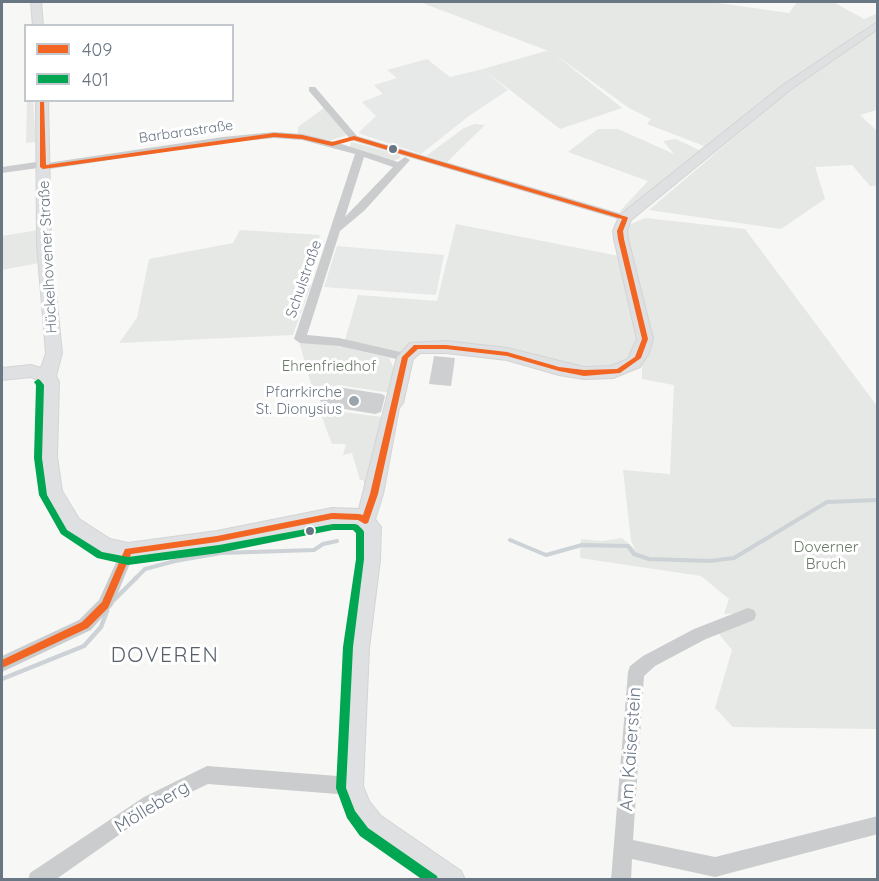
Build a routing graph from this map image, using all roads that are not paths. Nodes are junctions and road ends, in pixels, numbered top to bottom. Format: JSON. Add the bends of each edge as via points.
{"nodes":[{"id":1,"x":36,"y":2,"type":"edge"},
{"id":2,"x":38,"y":24,"type":"edge"},
{"id":3,"x":878,"y":24,"type":"edge"},
{"id":4,"x":312,"y":89,"type":"dead end"},
{"id":5,"x":42,"y":102,"type":"edge"},
{"id":6,"x":354,"y":138,"type":"junction"},
{"id":7,"x":332,"y":144,"type":"junction"},
{"id":8,"x":360,"y":154,"type":"junction"},
{"id":9,"x":410,"y":155,"type":"junction"},
{"id":10,"x":43,"y":165,"type":"junction"},
{"id":11,"x":401,"y":166,"type":"junction"},
{"id":12,"x":2,"y":170,"type":"edge"},
{"id":13,"x":626,"y":218,"type":"junction"},
{"id":14,"x":337,"y":229,"type":"junction"},
{"id":15,"x":405,"y":357,"type":"junction"},
{"id":16,"x":2,"y":374,"type":"edge"},
{"id":17,"x":47,"y":376,"type":"junction"},
{"id":18,"x":365,"y":521,"type":"junction"},
{"id":19,"x":128,"y":551,"type":"junction"},
{"id":20,"x":748,"y":615,"type":"dead end"},
{"id":21,"x":2,"y":664,"type":"edge"},
{"id":22,"x":351,"y":786,"type":"junction"},
{"id":23,"x":878,"y":825,"type":"edge"},
{"id":24,"x":624,"y":848,"type":"junction"},
{"id":25,"x":41,"y":879,"type":"edge"},
{"id":26,"x":452,"y":879,"type":"edge"},
{"id":27,"x":621,"y":879,"type":"edge"}],
"edges":[{"from":1,"to":2,"type":"street"},
{"from":3,"to":13,"type":"street","via":[[787,87]]},
{"from":4,"to":6,"type":"street"},
{"from":5,"to":10,"type":"street","name":"Hückelhovener Straße"},
{"from":6,"to":7,"type":"street","name":"Barbarastraße"},
{"from":6,"to":9,"type":"street"},
{"from":7,"to":8,"type":"street","name":"Barbarastraße"},
{"from":7,"to":10,"type":"street","name":"Barbarastraße","via":[[274,135]]},
{"from":8,"to":11,"type":"street","name":"Barbarastraße"},
{"from":8,"to":14,"type":"street","name":"Schulstraße"},
{"from":9,"to":11,"type":"street","name":"Schulstraße"},
{"from":9,"to":13,"type":"street"},
{"from":10,"to":12,"type":"street","name":"Barbarastraße"},
{"from":10,"to":17,"type":"street","name":"Hückelhovener Straße","via":[[44,245],[54,353]]},
{"from":11,"to":14,"type":"street","name":"Schulstraße"},
{"from":13,"to":15,"type":"street","via":[[621,239],[645,339],[641,353],[628,367],[607,373],[584,372],[507,354],[446,347],[416,347]]},
{"from":14,"to":15,"type":"street","name":"Schulstraße","via":[[300,339],[339,342]]},
{"from":15,"to":18,"type":"street"},
{"from":16,"to":17,"type":"street","via":[[32,371]]},
{"from":17,"to":19,"type":"street","via":[[51,382],[50,476],[60,508],[80,532],[105,546]]},
{"from":18,"to":19,"type":"street","via":[[332,516],[217,539]]},
{"from":18,"to":22,"type":"street","via":[[371,527],[370,560],[358,648]]},
{"from":19,"to":21,"type":"street","via":[[105,604],[85,625]]},
{"from":20,"to":24,"type":"street","name":"Am Kaiserstein","via":[[700,634],[636,672]]},
{"from":22,"to":25,"type":"street","name":"Mölleberg","via":[[207,775],[150,803]]},
{"from":22,"to":26,"type":"street","via":[[372,825]]},
{"from":23,"to":24,"type":"street","via":[[715,867]]},
{"from":24,"to":27,"type":"street","name":"Am Kaiserstein"}]}
